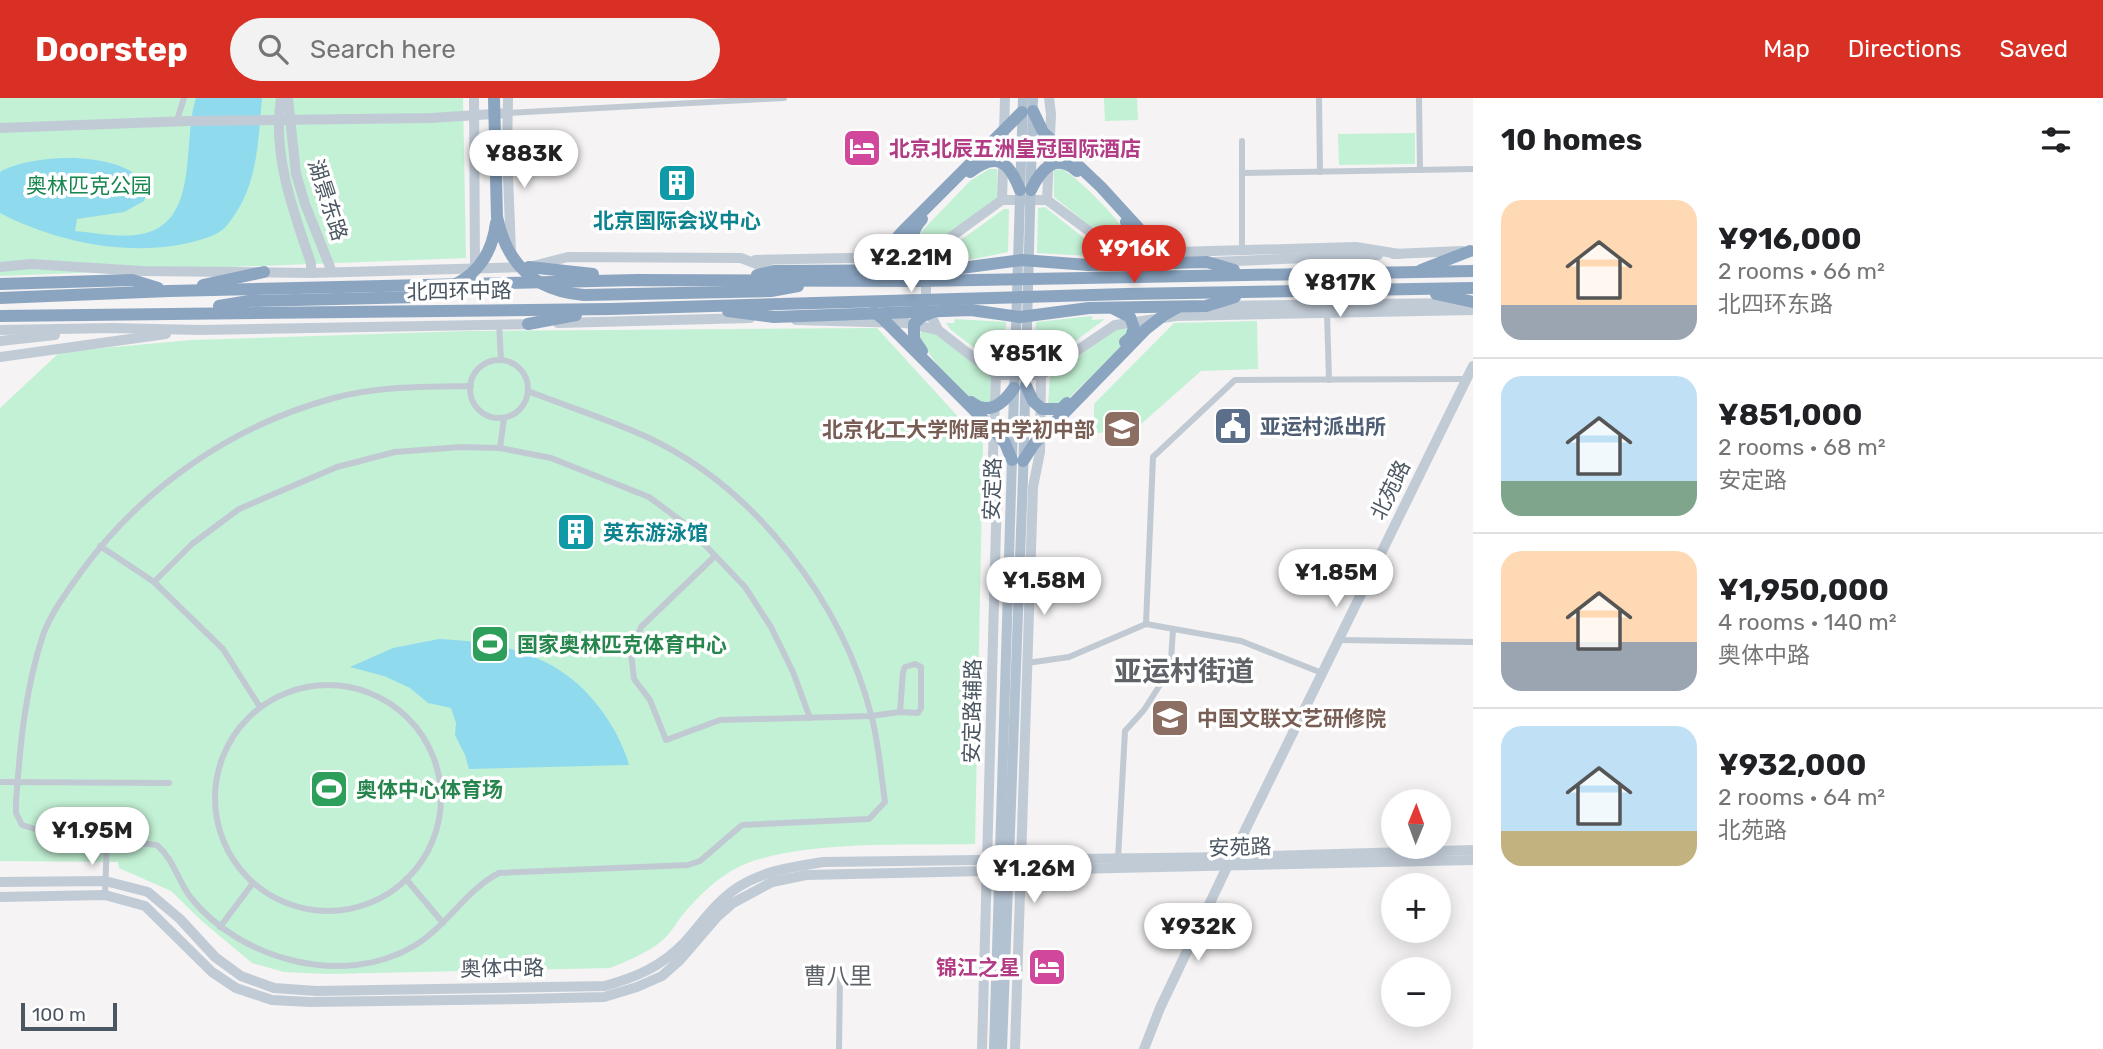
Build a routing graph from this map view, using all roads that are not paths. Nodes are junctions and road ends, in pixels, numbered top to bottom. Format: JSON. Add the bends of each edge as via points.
{"nodes":[{"id":1,"x":184,"y":98,"type":"edge"},
{"id":2,"x":281,"y":98,"type":"edge"},
{"id":3,"x":288,"y":98,"type":"edge"},
{"id":4,"x":474,"y":98,"type":"edge"},
{"id":5,"x":494,"y":98,"type":"edge"},
{"id":6,"x":508,"y":98,"type":"edge"},
{"id":7,"x":784,"y":98,"type":"edge"},
{"id":8,"x":1005,"y":98,"type":"edge"},
{"id":9,"x":1023,"y":98,"type":"edge"},
{"id":10,"x":1049,"y":98,"type":"edge"},
{"id":11,"x":1319,"y":98,"type":"edge"},
{"id":12,"x":1419,"y":98,"type":"edge"},
{"id":13,"x":685,"y":100,"type":"edge"},
{"id":14,"x":1029,"y":107,"type":"edge"},
{"id":15,"x":508,"y":113,"type":"junction"},
{"id":16,"x":474,"y":116,"type":"junction"},
{"id":17,"x":183,"y":119,"type":"junction"},
{"id":18,"x":283,"y":120,"type":"junction"},
{"id":19,"x":0,"y":128,"type":"edge"},
{"id":20,"x":1242,"y":141,"type":"dead end"},
{"id":21,"x":507,"y":151,"type":"junction"},
{"id":22,"x":475,"y":153,"type":"junction"},
{"id":23,"x":1473,"y":169,"type":"edge"},
{"id":24,"x":1420,"y":170,"type":"junction"},
{"id":25,"x":1320,"y":172,"type":"junction"},
{"id":26,"x":1242,"y":173,"type":"junction"},
{"id":27,"x":1026,"y":190,"type":"junction"},
{"id":28,"x":1002,"y":200,"type":"junction"},
{"id":29,"x":1047,"y":200,"type":"junction"},
{"id":30,"x":497,"y":217,"type":"junction"},
{"id":31,"x":1112,"y":248,"type":"junction"},
{"id":32,"x":1242,"y":250,"type":"junction"},
{"id":33,"x":1471,"y":251,"type":"edge"},
{"id":34,"x":930,"y":252,"type":"junction"},
{"id":35,"x":1399,"y":254,"type":"junction"},
{"id":36,"x":747,"y":261,"type":"junction"},
{"id":37,"x":1207,"y":262,"type":"junction"},
{"id":38,"x":1176,"y":263,"type":"junction"},
{"id":39,"x":1113,"y":264,"type":"junction"},
{"id":40,"x":0,"y":267,"type":"edge"},
{"id":41,"x":475,"y":267,"type":"junction"},
{"id":42,"x":512,"y":267,"type":"junction"},
{"id":43,"x":529,"y":267,"type":"junction"},
{"id":44,"x":775,"y":271,"type":"junction"},
{"id":45,"x":860,"y":271,"type":"junction"},
{"id":46,"x":1473,"y":271,"type":"edge"},
{"id":47,"x":264,"y":272,"type":"junction"},
{"id":48,"x":332,"y":272,"type":"junction"},
{"id":49,"x":311,"y":273,"type":"junction"},
{"id":50,"x":1413,"y":273,"type":"junction"},
{"id":51,"x":939,"y":274,"type":"junction"},
{"id":52,"x":1247,"y":274,"type":"junction"},
{"id":53,"x":737,"y":279,"type":"junction"},
{"id":54,"x":638,"y":280,"type":"junction"},
{"id":55,"x":829,"y":280,"type":"junction"},
{"id":56,"x":0,"y":284,"type":"edge"},
{"id":57,"x":1473,"y":288,"type":"edge"},
{"id":58,"x":1415,"y":290,"type":"junction"},
{"id":59,"x":169,"y":291,"type":"junction"},
{"id":60,"x":1249,"y":293,"type":"junction"},
{"id":61,"x":0,"y":298,"type":"edge"},
{"id":62,"x":1108,"y":301,"type":"junction"},
{"id":63,"x":1473,"y":302,"type":"edge"},
{"id":64,"x":691,"y":306,"type":"junction"},
{"id":65,"x":1179,"y":306,"type":"junction"},
{"id":66,"x":1202,"y":306,"type":"junction"},
{"id":67,"x":940,"y":307,"type":"junction"},
{"id":68,"x":611,"y":309,"type":"junction"},
{"id":69,"x":1473,"y":310,"type":"edge"},
{"id":70,"x":874,"y":312,"type":"junction"},
{"id":71,"x":177,"y":313,"type":"junction"},
{"id":72,"x":1327,"y":313,"type":"junction"},
{"id":73,"x":0,"y":316,"type":"edge"},
{"id":74,"x":774,"y":317,"type":"junction"},
{"id":75,"x":499,"y":324,"type":"junction"},
{"id":76,"x":528,"y":324,"type":"junction"},
{"id":77,"x":1115,"y":325,"type":"junction"},
{"id":78,"x":113,"y":328,"type":"junction"},
{"id":79,"x":0,"y":330,"type":"edge"},
{"id":80,"x":200,"y":330,"type":"junction"},
{"id":81,"x":938,"y":330,"type":"junction"},
{"id":82,"x":0,"y":341,"type":"edge"},
{"id":83,"x":0,"y":357,"type":"edge"},
{"id":84,"x":501,"y":360,"type":"junction"},
{"id":85,"x":1470,"y":373,"type":"edge"},
{"id":86,"x":996,"y":375,"type":"junction"},
{"id":87,"x":1041,"y":375,"type":"junction"},
{"id":88,"x":1329,"y":380,"type":"junction"},
{"id":89,"x":471,"y":386,"type":"junction"},
{"id":90,"x":1020,"y":387,"type":"junction"},
{"id":91,"x":528,"y":391,"type":"junction"},
{"id":92,"x":504,"y":418,"type":"junction"},
{"id":93,"x":500,"y":448,"type":"junction"},
{"id":94,"x":1018,"y":461,"type":"junction"},
{"id":95,"x":100,"y":546,"type":"junction"},
{"id":96,"x":715,"y":556,"type":"junction"},
{"id":97,"x":154,"y":582,"type":"junction"},
{"id":98,"x":1146,"y":624,"type":"junction"},
{"id":99,"x":1173,"y":629,"type":"junction"},
{"id":100,"x":1338,"y":640,"type":"junction"},
{"id":101,"x":1473,"y":642,"type":"edge"},
{"id":102,"x":1027,"y":663,"type":"junction"},
{"id":103,"x":1322,"y":673,"type":"junction"},
{"id":104,"x":260,"y":707,"type":"junction"},
{"id":105,"x":900,"y":712,"type":"junction"},
{"id":106,"x":871,"y":716,"type":"junction"},
{"id":107,"x":810,"y":718,"type":"junction"},
{"id":108,"x":0,"y":782,"type":"edge"},
{"id":109,"x":169,"y":783,"type":"dead end"},
{"id":110,"x":107,"y":839,"type":"junction"},
{"id":111,"x":1473,"y":850,"type":"edge"},
{"id":112,"x":1118,"y":859,"type":"junction"},
{"id":113,"x":1473,"y":860,"type":"edge"},
{"id":114,"x":1229,"y":862,"type":"junction"},
{"id":115,"x":1009,"y":865,"type":"junction"},
{"id":116,"x":988,"y":866,"type":"junction"},
{"id":117,"x":406,"y":879,"type":"junction"},
{"id":118,"x":105,"y":881,"type":"junction"},
{"id":119,"x":0,"y":882,"type":"edge"},
{"id":120,"x":253,"y":883,"type":"junction"},
{"id":121,"x":105,"y":895,"type":"junction"},
{"id":122,"x":0,"y":897,"type":"edge"},
{"id":123,"x":443,"y":923,"type":"junction"},
{"id":124,"x":220,"y":927,"type":"junction"},
{"id":125,"x":1018,"y":939,"type":"junction"},
{"id":126,"x":1005,"y":962,"type":"junction"},
{"id":127,"x":840,"y":975,"type":"dead end"},
{"id":128,"x":839,"y":1049,"type":"edge"},
{"id":129,"x":982,"y":1049,"type":"edge"},
{"id":130,"x":994,"y":1049,"type":"edge"},
{"id":131,"x":1002,"y":1049,"type":"edge"},
{"id":132,"x":1015,"y":1049,"type":"edge"},
{"id":133,"x":1144,"y":1049,"type":"edge"}],
"edges":[{"from":1,"to":17,"type":"street"},
{"from":2,"to":18,"type":"street","name":"湖景东路"},
{"from":3,"to":18,"type":"street","name":"湖景东路"},
{"from":4,"to":16,"type":"street"},
{"from":5,"to":30,"type":"highway"},
{"from":6,"to":15,"type":"street"},
{"from":7,"to":13,"type":"street"},
{"from":8,"to":28,"type":"street"},
{"from":9,"to":14,"type":"main road","name":"安定路"},
{"from":10,"to":29,"type":"street"},
{"from":11,"to":25,"type":"street"},
{"from":12,"to":24,"type":"street"},
{"from":13,"to":15,"type":"street"},
{"from":14,"to":27,"type":"main road","name":"安定路"},
{"from":14,"to":38,"type":"highway","via":[[1043,132]]},
{"from":14,"to":45,"type":"highway","via":[[873,265]]},
{"from":15,"to":16,"type":"street"},
{"from":15,"to":21,"type":"street"},
{"from":16,"to":18,"type":"street"},
{"from":16,"to":22,"type":"street"},
{"from":17,"to":18,"type":"street"},
{"from":17,"to":19,"type":"street"},
{"from":18,"to":48,"type":"street","name":"湖景东路","via":[[305,204]]},
{"from":18,"to":49,"type":"street","name":"湖景东路","via":[[285,177]]},
{"from":20,"to":26,"type":"street"},
{"from":21,"to":22,"type":"street","via":[[500,141],[483,140]]},
{"from":21,"to":42,"type":"street"},
{"from":22,"to":41,"type":"street"},
{"from":23,"to":24,"type":"street"},
{"from":24,"to":25,"type":"street"},
{"from":25,"to":26,"type":"street"},
{"from":26,"to":32,"type":"street"},
{"from":27,"to":39,"type":"highway","via":[[1048,165],[1073,167],[1129,225],[1134,236],[1129,254]]},
{"from":27,"to":51,"type":"highway","via":[[1007,164],[976,167],[965,175],[915,226],[914,252]]},
{"from":27,"to":90,"type":"main road","name":"安定路"},
{"from":28,"to":29,"type":"street"},
{"from":28,"to":34,"type":"street"},
{"from":29,"to":31,"type":"street"},
{"from":30,"to":55,"type":"highway","via":[[513,260],[550,288],[566,293],[771,291]]},
{"from":30,"to":71,"type":"highway","via":[[482,264],[444,291],[419,297],[249,301]]},
{"from":31,"to":32,"type":"street","via":[[1141,253]]},
{"from":31,"to":77,"type":"street","via":[[1119,271]]},
{"from":32,"to":35,"type":"street","via":[[1356,247]]},
{"from":33,"to":35,"type":"street"},
{"from":33,"to":50,"type":"highway"},
{"from":34,"to":36,"type":"street"},
{"from":34,"to":81,"type":"street","via":[[926,305]]},
{"from":35,"to":37,"type":"street"},
{"from":36,"to":43,"type":"street","name":"北四环中路","via":[[568,257]]},
{"from":36,"to":44,"type":"street","name":"北四环中路"},
{"from":37,"to":38,"type":"highway"},
{"from":37,"to":52,"type":"highway"},
{"from":38,"to":39,"type":"highway"},
{"from":39,"to":51,"type":"highway","via":[[1022,260]]},
{"from":40,"to":47,"type":"street","name":"北四环中路","via":[[31,264]]},
{"from":41,"to":42,"type":"street","name":"北四环中路"},
{"from":41,"to":48,"type":"street","name":"北四环中路"},
{"from":42,"to":43,"type":"street","name":"北四环中路"},
{"from":43,"to":54,"type":"highway"},
{"from":44,"to":45,"type":"highway"},
{"from":44,"to":53,"type":"highway"},
{"from":45,"to":51,"type":"highway"},
{"from":46,"to":50,"type":"highway"},
{"from":47,"to":49,"type":"street","name":"北四环中路"},
{"from":47,"to":59,"type":"highway"},
{"from":48,"to":49,"type":"street","name":"北四环中路"},
{"from":50,"to":52,"type":"highway"},
{"from":51,"to":52,"type":"highway","via":[[1108,278]]},
{"from":51,"to":55,"type":"highway","name":"北四环中路","via":[[918,281]]},
{"from":53,"to":54,"type":"highway","name":"北四环中路"},
{"from":53,"to":55,"type":"highway","name":"北四环中路"},
{"from":54,"to":59,"type":"highway","name":"北四环中路"},
{"from":56,"to":59,"type":"highway","via":[[132,280]]},
{"from":57,"to":58,"type":"highway"},
{"from":58,"to":60,"type":"highway"},
{"from":58,"to":63,"type":"highway"},
{"from":59,"to":61,"type":"highway","name":"北四环中路"},
{"from":60,"to":62,"type":"highway","via":[[1126,294]]},
{"from":60,"to":66,"type":"highway"},
{"from":62,"to":65,"type":"highway"},
{"from":62,"to":67,"type":"highway"},
{"from":62,"to":67,"type":"highway","via":[[1020,317]]},
{"from":62,"to":90,"type":"highway","via":[[1130,317],[1131,337],[1061,409],[1042,409]]},
{"from":63,"to":66,"type":"street"},
{"from":64,"to":67,"type":"highway","name":"北四环中路","via":[[919,300]]},
{"from":64,"to":68,"type":"highway","name":"北四环中路"},
{"from":64,"to":74,"type":"highway"},
{"from":65,"to":66,"type":"highway"},
{"from":65,"to":94,"type":"highway","via":[[1146,329]]},
{"from":67,"to":70,"type":"highway"},
{"from":67,"to":90,"type":"highway","via":[[915,324],[914,339],[958,391],[987,409],[997,407]]},
{"from":68,"to":71,"type":"highway","name":"北四环中路"},
{"from":68,"to":76,"type":"highway"},
{"from":69,"to":72,"type":"street"},
{"from":70,"to":74,"type":"highway"},
{"from":70,"to":94,"type":"highway","via":[[991,427]]},
{"from":71,"to":73,"type":"highway","name":"北四环中路"},
{"from":72,"to":77,"type":"street","via":[[1176,316]]},
{"from":72,"to":88,"type":"street"},
{"from":74,"to":76,"type":"street","name":"北四环中路"},
{"from":74,"to":81,"type":"street","name":"北四环中路","via":[[906,323]]},
{"from":75,"to":76,"type":"street","name":"北四环中路"},
{"from":75,"to":80,"type":"street","name":"北四环中路"},
{"from":75,"to":84,"type":"street"},
{"from":77,"to":87,"type":"street"},
{"from":78,"to":79,"type":"street","name":"北四环中路"},
{"from":78,"to":80,"type":"street","name":"北四环中路"},
{"from":78,"to":82,"type":"street"},
{"from":80,"to":83,"type":"street"},
{"from":81,"to":86,"type":"street"},
{"from":84,"to":89,"type":"street","via":[[478,370]]},
{"from":84,"to":91,"type":"street","via":[[524,374]]},
{"from":85,"to":88,"type":"street"},
{"from":85,"to":100,"type":"street","name":"北苑路"},
{"from":86,"to":87,"type":"street"},
{"from":86,"to":116,"type":"street","name":"安定路辅路"},
{"from":87,"to":102,"type":"street"},
{"from":88,"to":98,"type":"street","via":[[1236,380],[1153,457]]},
{"from":89,"to":92,"type":"street","via":[[474,404],[480,410]]},
{"from":89,"to":95,"type":"street","via":[[394,388],[336,397],[279,415],[187,467],[143,502]]},
{"from":90,"to":94,"type":"main road","name":"安定路"},
{"from":91,"to":92,"type":"street","via":[[521,409]]},
{"from":91,"to":106,"type":"street","via":[[649,438],[720,482],[783,546],[816,591],[851,659]]},
{"from":92,"to":93,"type":"street"},
{"from":93,"to":96,"type":"street","via":[[551,458],[649,497],[684,523]]},
{"from":93,"to":97,"type":"street","via":[[395,452],[337,467],[239,509],[192,544]]},
{"from":94,"to":115,"type":"main road","name":"安定路"},
{"from":95,"to":97,"type":"street"},
{"from":95,"to":110,"type":"street","via":[[44,633],[23,718],[16,813],[22,825],[52,834]]},
{"from":96,"to":107,"type":"street","via":[[745,587],[771,627]]},
{"from":96,"to":107,"type":"street","via":[[640,626],[631,653],[634,679],[650,700],[666,740],[720,720]]},
{"from":97,"to":104,"type":"street","via":[[223,649]]},
{"from":98,"to":99,"type":"street"},
{"from":98,"to":102,"type":"street","via":[[1069,657]]},
{"from":99,"to":103,"type":"street","via":[[1241,641]]},
{"from":99,"to":112,"type":"street","via":[[1165,677],[1125,731]]},
{"from":100,"to":101,"type":"street"},
{"from":100,"to":103,"type":"street","name":"北苑路"},
{"from":102,"to":115,"type":"street"},
{"from":103,"to":114,"type":"street","name":"北苑路"},
{"from":104,"to":117,"type":"street","via":[[303,687],[341,685],[377,696],[414,725],[437,766],[441,804],[429,849]]},
{"from":104,"to":120,"type":"street","via":[[226,748],[214,800],[222,839]]},
{"from":105,"to":105,"type":"street","via":[[918,713],[921,708],[921,667],[915,664],[902,672]]},
{"from":105,"to":106,"type":"street"},
{"from":106,"to":107,"type":"street"},
{"from":106,"to":123,"type":"street","via":[[885,802],[869,819],[742,825],[700,861],[688,865],[499,873],[485,880]]},
{"from":108,"to":109,"type":"street"},
{"from":110,"to":118,"type":"street"},
{"from":110,"to":124,"type":"street","via":[[157,845],[190,897]]},
{"from":111,"to":114,"type":"street","name":"安苑路"},
{"from":112,"to":114,"type":"street","name":"安苑路"},
{"from":112,"to":115,"type":"street","name":"安苑路"},
{"from":113,"to":114,"type":"street","name":"安苑路"},
{"from":114,"to":115,"type":"street","name":"安苑路"},
{"from":114,"to":133,"type":"street","name":"北苑路"},
{"from":115,"to":116,"type":"street","name":"奥体中路"},
{"from":115,"to":125,"type":"street"},
{"from":115,"to":126,"type":"main road","name":"安定路"},
{"from":115,"to":130,"type":"main road","name":"安定路"},
{"from":116,"to":118,"type":"street","name":"奥体中路","via":[[823,862],[778,869],[741,886],[716,905],[662,963],[604,986],[316,991],[274,988],[241,976],[148,892]]},
{"from":116,"to":121,"type":"street","name":"奥体中路","via":[[825,873],[772,882],[717,916],[662,976],[604,997],[271,1000],[236,988],[212,972],[145,906]]},
{"from":116,"to":129,"type":"street","name":"安定路辅路"},
{"from":117,"to":120,"type":"street","via":[[374,901],[337,910],[286,903]]},
{"from":117,"to":123,"type":"street"},
{"from":118,"to":119,"type":"street","name":"奥体中路"},
{"from":118,"to":121,"type":"street"},
{"from":120,"to":124,"type":"street"},
{"from":121,"to":122,"type":"street","name":"奥体中路"},
{"from":123,"to":124,"type":"street","via":[[415,946],[389,958],[320,965],[284,960]]},
{"from":125,"to":126,"type":"street","name":"安定路"},
{"from":125,"to":132,"type":"street"},
{"from":126,"to":131,"type":"main road","name":"安定路"},
{"from":127,"to":128,"type":"street"}]}
